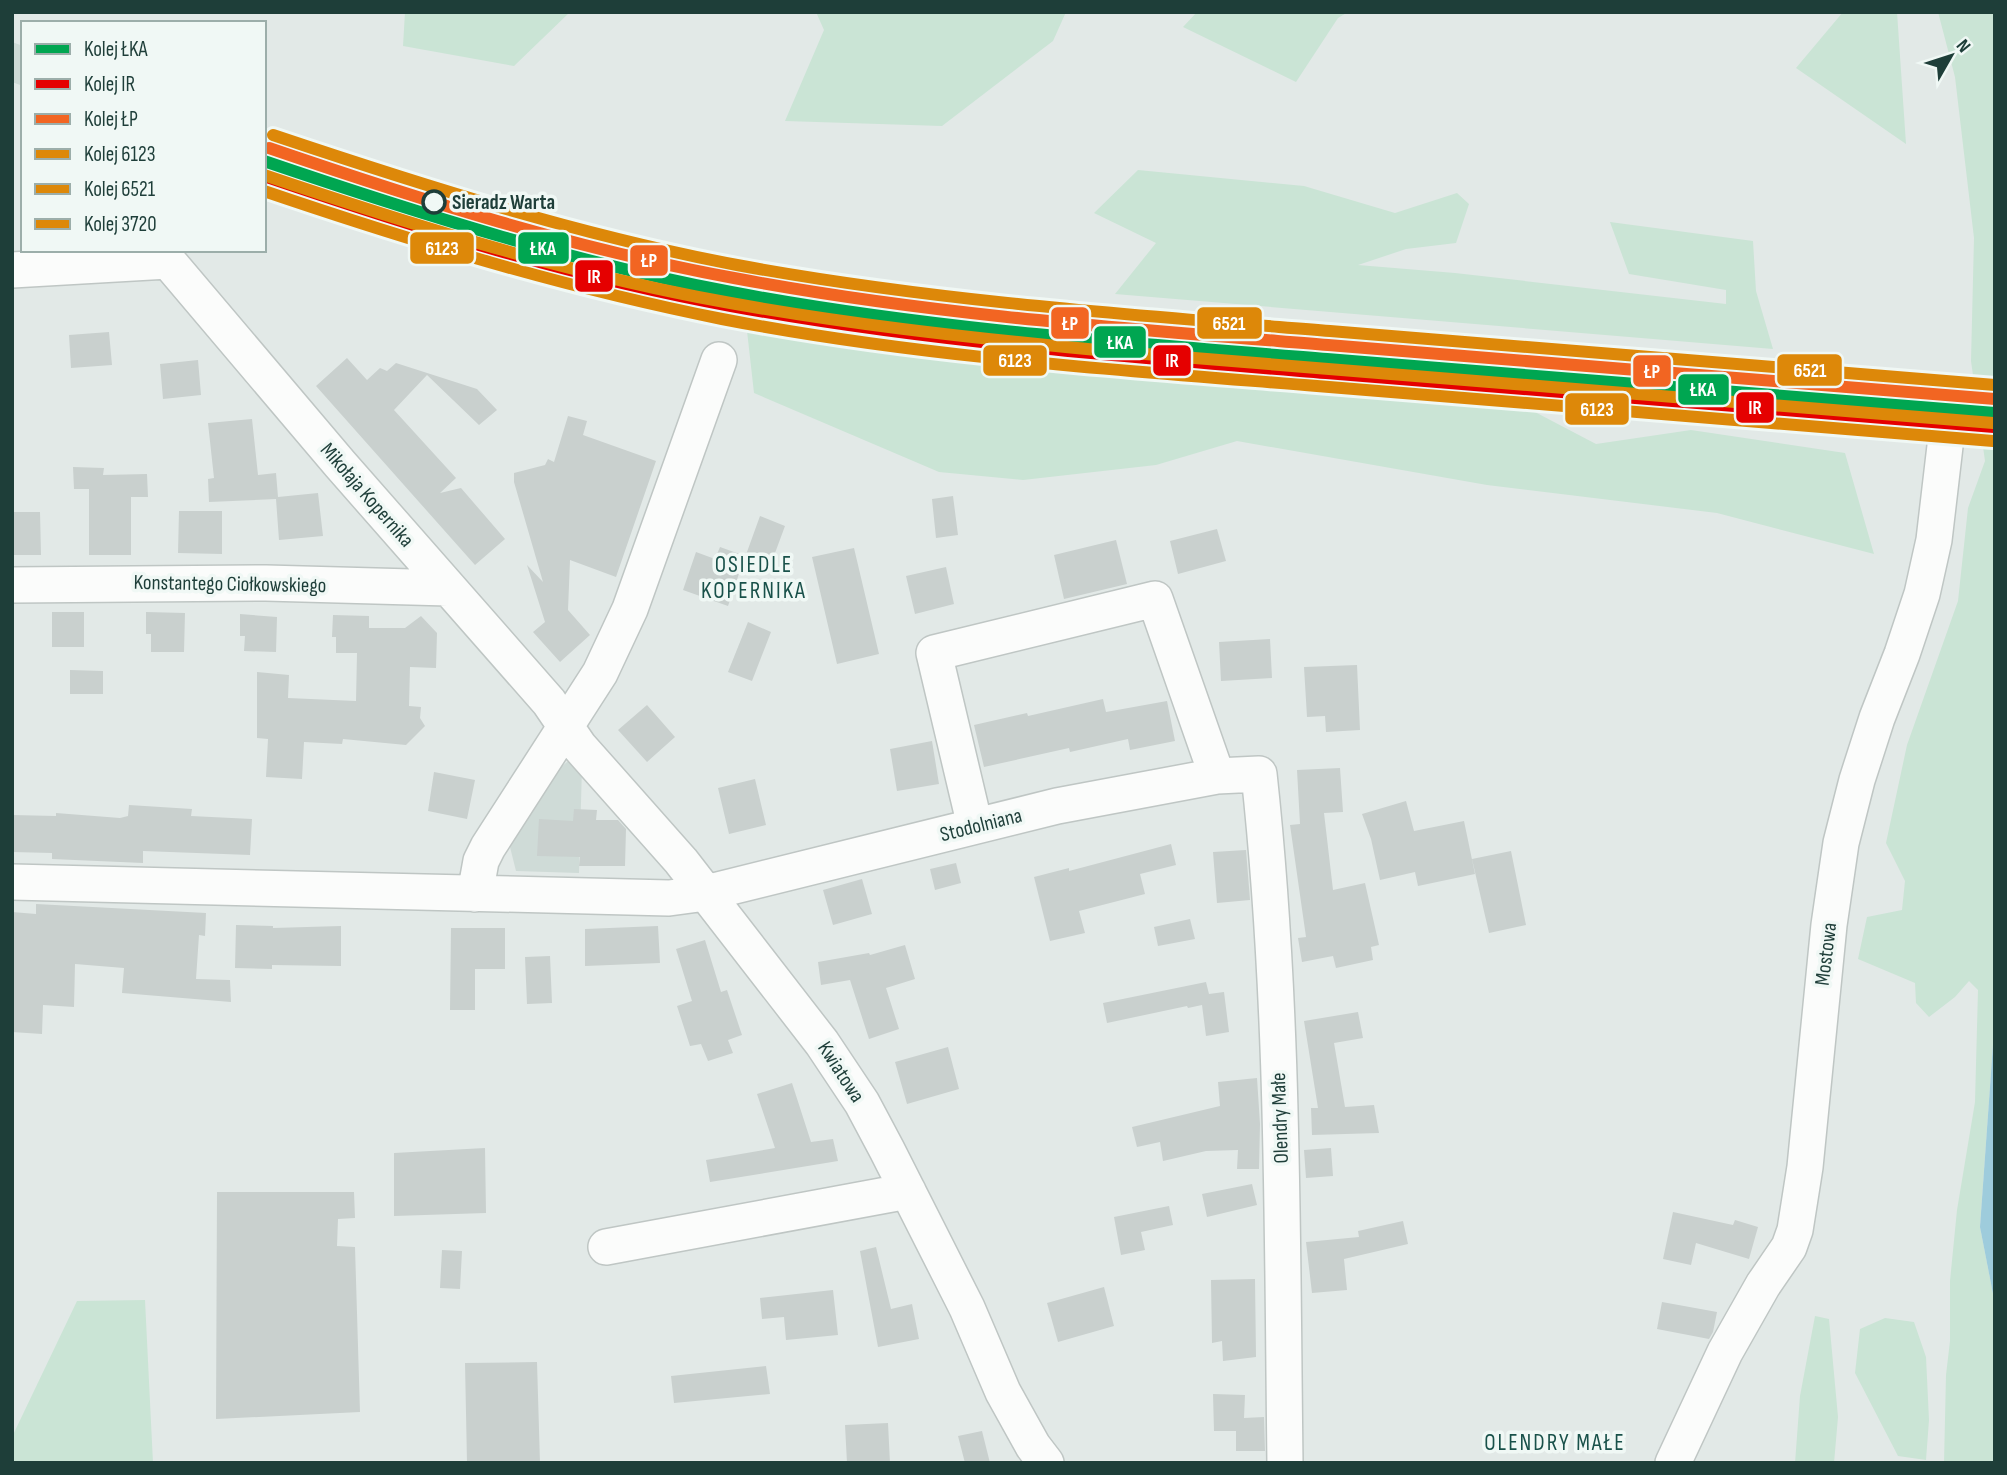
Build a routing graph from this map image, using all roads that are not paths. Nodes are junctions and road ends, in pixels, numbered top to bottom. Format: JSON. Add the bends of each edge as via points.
{"nodes":[{"id":1,"x":12,"y":270,"type":"edge"},
{"id":2,"x":719,"y":360,"type":"dead end"},
{"id":3,"x":1947,"y":429,"type":"dead end"},
{"id":4,"x":12,"y":585,"type":"edge"},
{"id":5,"x":448,"y":588,"type":"junction"},
{"id":6,"x":565,"y":728,"type":"junction"},
{"id":7,"x":1259,"y":775,"type":"joint"},
{"id":8,"x":1217,"y":776,"type":"junction"},
{"id":9,"x":975,"y":826,"type":"junction"},
{"id":10,"x":12,"y":882,"type":"edge"},
{"id":11,"x":706,"y":893,"type":"junction"},
{"id":12,"x":475,"y":894,"type":"junction"},
{"id":13,"x":908,"y":1191,"type":"junction"},
{"id":14,"x":606,"y":1247,"type":"dead end"},
{"id":15,"x":1046,"y":1463,"type":"edge"},
{"id":16,"x":1285,"y":1463,"type":"edge"},
{"id":17,"x":1673,"y":1463,"type":"edge"}],
"edges":[{"from":1,"to":5,"type":"street","name":"Mikołaja Kopernika","via":[[168,261]]},
{"from":2,"to":6,"type":"street","via":[[630,609],[600,673]]},
{"from":3,"to":17,"type":"street","name":"Mostowa","via":[[1934,540],[1922,594],[1857,780],[1842,843],[1795,1230],[1725,1352]]},
{"from":4,"to":5,"type":"street","name":"Konstantego Ciołkowskiego","via":[[135,582]]},
{"from":5,"to":6,"type":"street","name":"Mikołaja Kopernika","via":[[549,702]]},
{"from":6,"to":11,"type":"street","name":"Kwiatowa"},
{"from":6,"to":12,"type":"street","via":[[488,847]]},
{"from":7,"to":8,"type":"street","name":"Stodolniana"},
{"from":7,"to":16,"type":"street","name":"Olendry Małe","via":[[1281,1132]]},
{"from":8,"to":9,"type":"street","name":"Stodolniana"},
{"from":8,"to":9,"type":"street","via":[[1155,599],[934,653]]},
{"from":9,"to":11,"type":"street","name":"Stodolniana"},
{"from":10,"to":12,"type":"street","name":"Stodolniana"},
{"from":11,"to":12,"type":"street","name":"Stodolniana","via":[[669,898]]},
{"from":11,"to":13,"type":"street","name":"Kwiatowa","via":[[844,1073]]},
{"from":13,"to":14,"type":"street"},
{"from":13,"to":15,"type":"street","name":"Kwiatowa","via":[[1003,1392]]}]}
